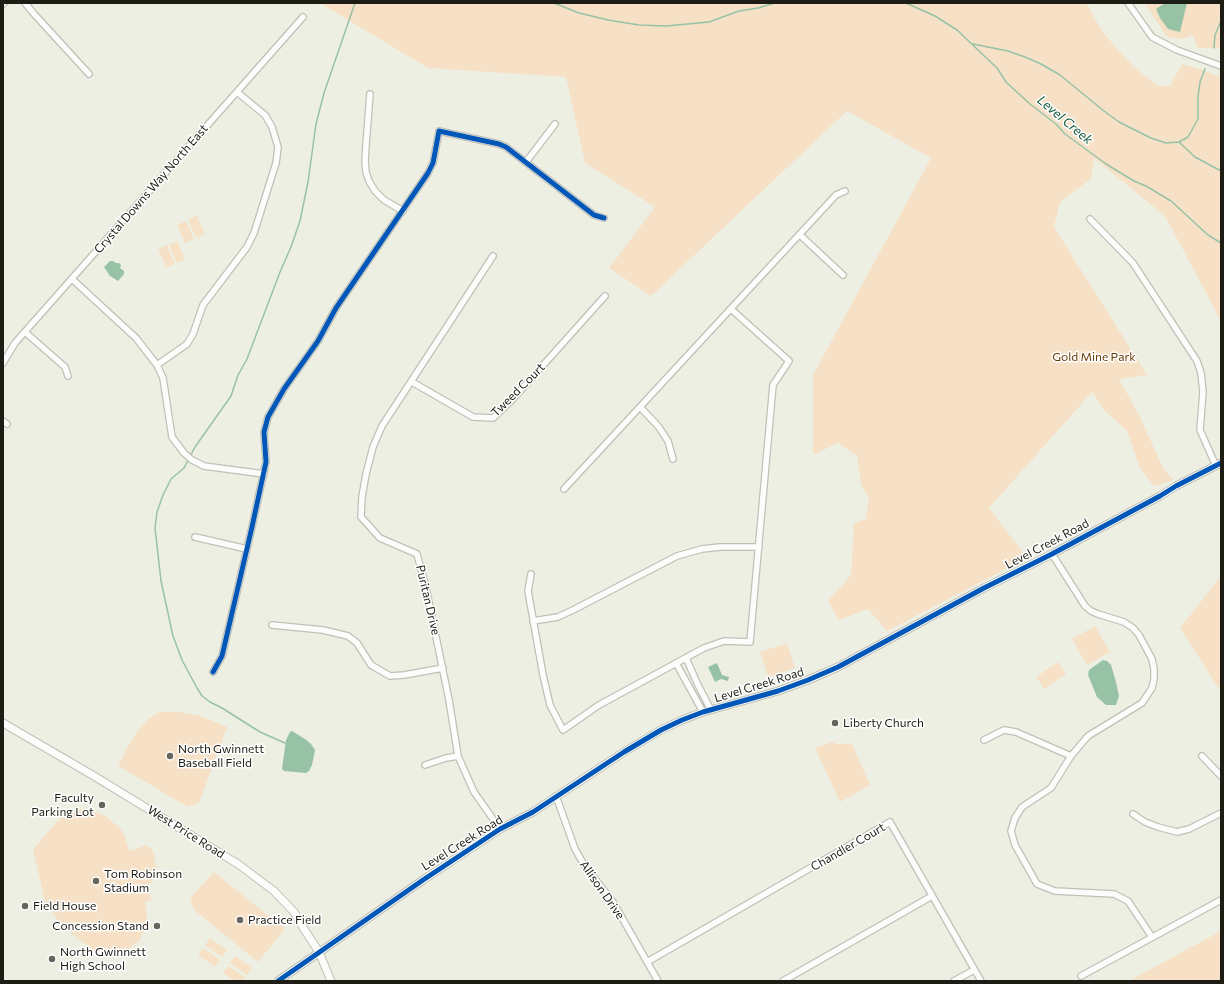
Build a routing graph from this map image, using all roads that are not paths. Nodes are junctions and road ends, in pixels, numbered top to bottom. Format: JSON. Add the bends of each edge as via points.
{"nodes":[{"id":1,"x":26,"y":3,"type":"edge"},
{"id":2,"x":1128,"y":3,"type":"edge"},
{"id":3,"x":303,"y":17,"type":"dead end"},
{"id":4,"x":1221,"y":66,"type":"edge"},
{"id":5,"x":89,"y":74,"type":"dead end"},
{"id":6,"x":237,"y":92,"type":"junction"},
{"id":7,"x":370,"y":94,"type":"dead end"},
{"id":8,"x":555,"y":124,"type":"dead end"},
{"id":9,"x":526,"y":162,"type":"junction"},
{"id":10,"x":845,"y":191,"type":"dead end"},
{"id":11,"x":403,"y":211,"type":"junction"},
{"id":12,"x":604,"y":218,"type":"dead end"},
{"id":13,"x":1090,"y":219,"type":"dead end"},
{"id":14,"x":800,"y":235,"type":"junction"},
{"id":15,"x":493,"y":256,"type":"dead end"},
{"id":16,"x":843,"y":275,"type":"dead end"},
{"id":17,"x":72,"y":279,"type":"junction"},
{"id":18,"x":605,"y":296,"type":"dead end"},
{"id":19,"x":731,"y":309,"type":"junction"},
{"id":20,"x":25,"y":332,"type":"junction"},
{"id":21,"x":3,"y":362,"type":"edge"},
{"id":22,"x":157,"y":365,"type":"junction"},
{"id":23,"x":68,"y":376,"type":"dead end"},
{"id":24,"x":412,"y":382,"type":"junction"},
{"id":25,"x":640,"y":406,"type":"junction"},
{"id":26,"x":673,"y":459,"type":"dead end"},
{"id":27,"x":1218,"y":464,"type":"edge"},
{"id":28,"x":264,"y":474,"type":"junction"},
{"id":29,"x":564,"y":489,"type":"dead end"},
{"id":30,"x":195,"y":537,"type":"dead end"},
{"id":31,"x":759,"y":547,"type":"junction"},
{"id":32,"x":247,"y":549,"type":"junction"},
{"id":33,"x":1052,"y":554,"type":"junction"},
{"id":34,"x":531,"y":574,"type":"dead end"},
{"id":35,"x":533,"y":621,"type":"junction"},
{"id":36,"x":272,"y":625,"type":"dead end"},
{"id":37,"x":686,"y":658,"type":"junction"},
{"id":38,"x":676,"y":663,"type":"junction"},
{"id":39,"x":443,"y":668,"type":"junction"},
{"id":40,"x":213,"y":672,"type":"dead end"},
{"id":41,"x":711,"y":710,"type":"junction"},
{"id":42,"x":703,"y":712,"type":"junction"},
{"id":43,"x":3,"y":723,"type":"edge"},
{"id":44,"x":984,"y":740,"type":"dead end"},
{"id":45,"x":458,"y":756,"type":"junction"},
{"id":46,"x":1071,"y":756,"type":"junction"},
{"id":47,"x":1202,"y":756,"type":"dead end"},
{"id":48,"x":426,"y":765,"type":"dead end"},
{"id":49,"x":1221,"y":776,"type":"edge"},
{"id":50,"x":556,"y":796,"type":"junction"},
{"id":51,"x":1221,"y":813,"type":"edge"},
{"id":52,"x":1133,"y":814,"type":"dead end"},
{"id":53,"x":500,"y":829,"type":"junction"},
{"id":54,"x":932,"y":896,"type":"junction"},
{"id":55,"x":1221,"y":900,"type":"edge"},
{"id":56,"x":1152,"y":937,"type":"junction"},
{"id":57,"x":318,"y":952,"type":"junction"},
{"id":58,"x":647,"y":962,"type":"junction"},
{"id":59,"x":974,"y":970,"type":"junction"},
{"id":60,"x":1081,"y":976,"type":"dead end"},
{"id":61,"x":278,"y":981,"type":"edge"},
{"id":62,"x":331,"y":981,"type":"edge"},
{"id":63,"x":658,"y":981,"type":"edge"},
{"id":64,"x":783,"y":981,"type":"edge"},
{"id":65,"x":954,"y":981,"type":"edge"},
{"id":66,"x":981,"y":981,"type":"edge"}],
"edges":[{"from":1,"to":5,"type":"street"},
{"from":2,"to":4,"type":"street","via":[[1152,37],[1177,50]]},
{"from":3,"to":6,"type":"street","name":"Crystal Downs Way North East"},
{"from":6,"to":17,"type":"street","name":"Crystal Downs Way North East"},
{"from":6,"to":22,"type":"street","via":[[265,115],[272,127],[278,148],[276,163],[247,248],[203,305],[187,344]]},
{"from":7,"to":11,"type":"street","via":[[366,172],[375,191],[384,200]]},
{"from":8,"to":9,"type":"street"},
{"from":9,"to":11,"type":"street","via":[[499,144],[439,131],[433,163]]},
{"from":9,"to":12,"type":"street","via":[[594,215]]},
{"from":10,"to":14,"type":"street","via":[[836,195]]},
{"from":11,"to":28,"type":"street","via":[[336,308],[318,341],[284,389],[268,417],[264,432]]},
{"from":13,"to":27,"type":"street","via":[[1133,262],[1197,361],[1203,392],[1200,430]]},
{"from":14,"to":16,"type":"street"},
{"from":14,"to":19,"type":"street"},
{"from":15,"to":24,"type":"street","name":"Puritan Drive"},
{"from":17,"to":20,"type":"street","name":"Crystal Downs Way North East"},
{"from":17,"to":22,"type":"street","via":[[136,338]]},
{"from":18,"to":24,"type":"street","name":"Tweed Court","via":[[493,418],[473,417]]},
{"from":19,"to":25,"type":"street"},
{"from":19,"to":31,"type":"street","via":[[789,361],[773,386]]},
{"from":20,"to":21,"type":"street","name":"Crystal Downs Way North East"},
{"from":20,"to":23,"type":"street","via":[[65,367]]},
{"from":22,"to":28,"type":"street","via":[[163,378],[172,437],[184,453],[204,466]]},
{"from":24,"to":39,"type":"street","name":"Puritan Drive","via":[[382,426],[373,447],[362,497],[362,517],[380,538],[417,554]]},
{"from":25,"to":26,"type":"street","via":[[668,441]]},
{"from":25,"to":29,"type":"street"},
{"from":27,"to":33,"type":"street","name":"Level Creek Road"},
{"from":28,"to":32,"type":"street"},
{"from":30,"to":32,"type":"street"},
{"from":31,"to":35,"type":"street","via":[[720,547],[677,556],[558,617]]},
{"from":31,"to":37,"type":"street","via":[[750,642],[724,641]]},
{"from":32,"to":40,"type":"street","via":[[222,656]]},
{"from":33,"to":41,"type":"street","name":"Level Creek Road","via":[[838,667],[778,691]]},
{"from":33,"to":46,"type":"street","via":[[1085,606],[1091,611],[1124,622],[1133,628],[1147,648],[1154,669],[1152,688],[1142,703],[1088,736]]},
{"from":34,"to":35,"type":"street","via":[[528,591]]},
{"from":35,"to":38,"type":"street","via":[[550,705],[563,730],[599,705]]},
{"from":36,"to":39,"type":"street","via":[[323,630],[348,636],[357,643],[371,665],[390,676]]},
{"from":37,"to":38,"type":"street"},
{"from":37,"to":41,"type":"street"},
{"from":38,"to":42,"type":"street"},
{"from":39,"to":45,"type":"street","name":"Puritan Drive"},
{"from":41,"to":42,"type":"street","name":"Level Creek Road"},
{"from":42,"to":50,"type":"street","name":"Level Creek Road","via":[[661,730]]},
{"from":43,"to":57,"type":"street","name":"West Price Road","via":[[100,779],[244,868],[274,891],[294,912]]},
{"from":44,"to":46,"type":"street","via":[[1004,730],[1016,732]]},
{"from":45,"to":48,"type":"street"},
{"from":45,"to":53,"type":"street","name":"Puritan Drive","via":[[474,792]]},
{"from":46,"to":56,"type":"street","via":[[1051,788],[1022,807],[1011,831],[1014,845],[1037,884],[1056,891],[1114,894],[1128,901]]},
{"from":47,"to":49,"type":"street"},
{"from":50,"to":53,"type":"street","name":"Level Creek Road","via":[[533,812]]},
{"from":50,"to":58,"type":"street","name":"Allison Drive","via":[[578,855],[613,902]]},
{"from":51,"to":52,"type":"street","via":[[1189,829],[1176,832],[1145,822]]},
{"from":53,"to":57,"type":"street","name":"Level Creek Road"},
{"from":54,"to":58,"type":"street","name":"Chandler Court","via":[[890,822]]},
{"from":54,"to":59,"type":"street","name":"Chandler Court"},
{"from":54,"to":64,"type":"street"},
{"from":55,"to":56,"type":"street"},
{"from":56,"to":60,"type":"street"},
{"from":57,"to":61,"type":"street","name":"Level Creek Road"},
{"from":57,"to":62,"type":"street","name":"West Price Road"},
{"from":58,"to":63,"type":"street","name":"Allison Drive"},
{"from":59,"to":65,"type":"street"},
{"from":59,"to":66,"type":"street","name":"Chandler Court"}]}
